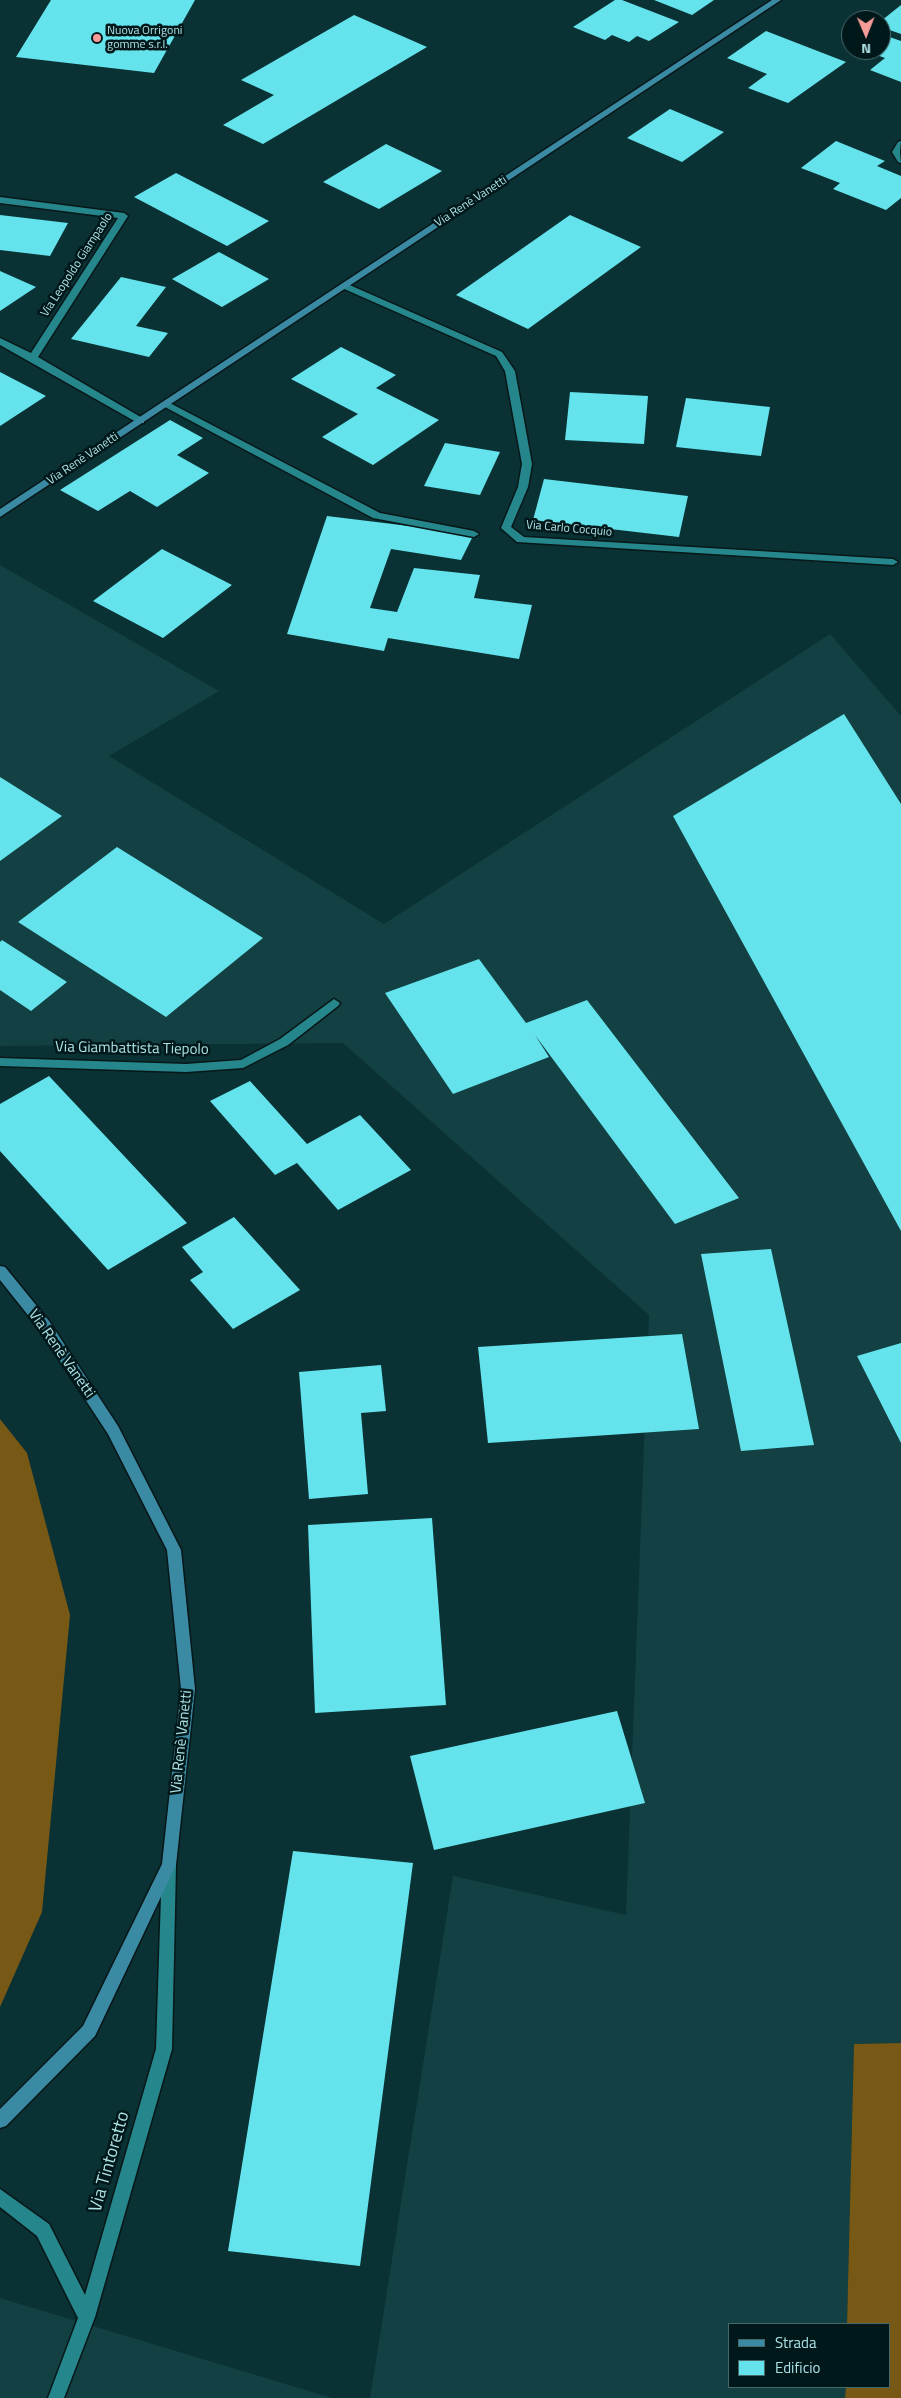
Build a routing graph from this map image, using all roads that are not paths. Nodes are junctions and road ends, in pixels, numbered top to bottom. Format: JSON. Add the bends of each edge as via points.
{"nodes":[{"id":1,"x":776,"y":0,"type":"edge"},
{"id":2,"x":901,"y":144,"type":"edge"},
{"id":3,"x":901,"y":160,"type":"edge"},
{"id":4,"x":0,"y":200,"type":"edge"},
{"id":5,"x":345,"y":286,"type":"junction"},
{"id":6,"x":0,"y":341,"type":"edge"},
{"id":7,"x":33,"y":358,"type":"junction"},
{"id":8,"x":166,"y":404,"type":"junction"},
{"id":9,"x":141,"y":421,"type":"junction"},
{"id":10,"x":0,"y":514,"type":"edge"},
{"id":11,"x":474,"y":534,"type":"dead end"},
{"id":12,"x":893,"y":562,"type":"dead end"},
{"id":13,"x":334,"y":1003,"type":"dead end"},
{"id":14,"x":0,"y":1062,"type":"edge"},
{"id":15,"x":0,"y":1271,"type":"edge"},
{"id":16,"x":168,"y":1865,"type":"junction"},
{"id":17,"x":0,"y":2120,"type":"edge"},
{"id":18,"x":0,"y":2197,"type":"edge"},
{"id":19,"x":86,"y":2317,"type":"junction"},
{"id":20,"x":56,"y":2398,"type":"edge"}],
"edges":[{"from":1,"to":5,"type":"street","name":"Via Renè Vanetti"},
{"from":2,"to":3,"type":"street","via":[[896,152]]},
{"from":4,"to":7,"type":"street","name":"Via Leopoldo Giampaolo","via":[[124,216]]},
{"from":5,"to":8,"type":"street","name":"Via Renè Vanetti"},
{"from":5,"to":12,"type":"street","name":"Via Carlo Cocquio","via":[[499,354],[510,371],[527,464],[523,487],[506,528],[522,540]]},
{"from":6,"to":7,"type":"street"},
{"from":7,"to":9,"type":"street"},
{"from":8,"to":9,"type":"street","name":"Via Renè Vanetti"},
{"from":8,"to":11,"type":"street","via":[[377,516]]},
{"from":9,"to":10,"type":"street","name":"Via Renè Vanetti"},
{"from":13,"to":14,"type":"street","name":"Via Giambattista Tiepolo","via":[[284,1042],[243,1064],[186,1068]]},
{"from":15,"to":16,"type":"street","name":"Via Renè Vanetti","via":[[44,1325],[113,1430],[174,1550],[188,1689]]},
{"from":16,"to":17,"type":"street","name":"Via Renè Vanetti","via":[[89,2032]]},
{"from":16,"to":19,"type":"street","name":"Via Tintoretto","via":[[164,2048]]},
{"from":18,"to":19,"type":"street","via":[[43,2230]]},
{"from":19,"to":20,"type":"street"}]}
